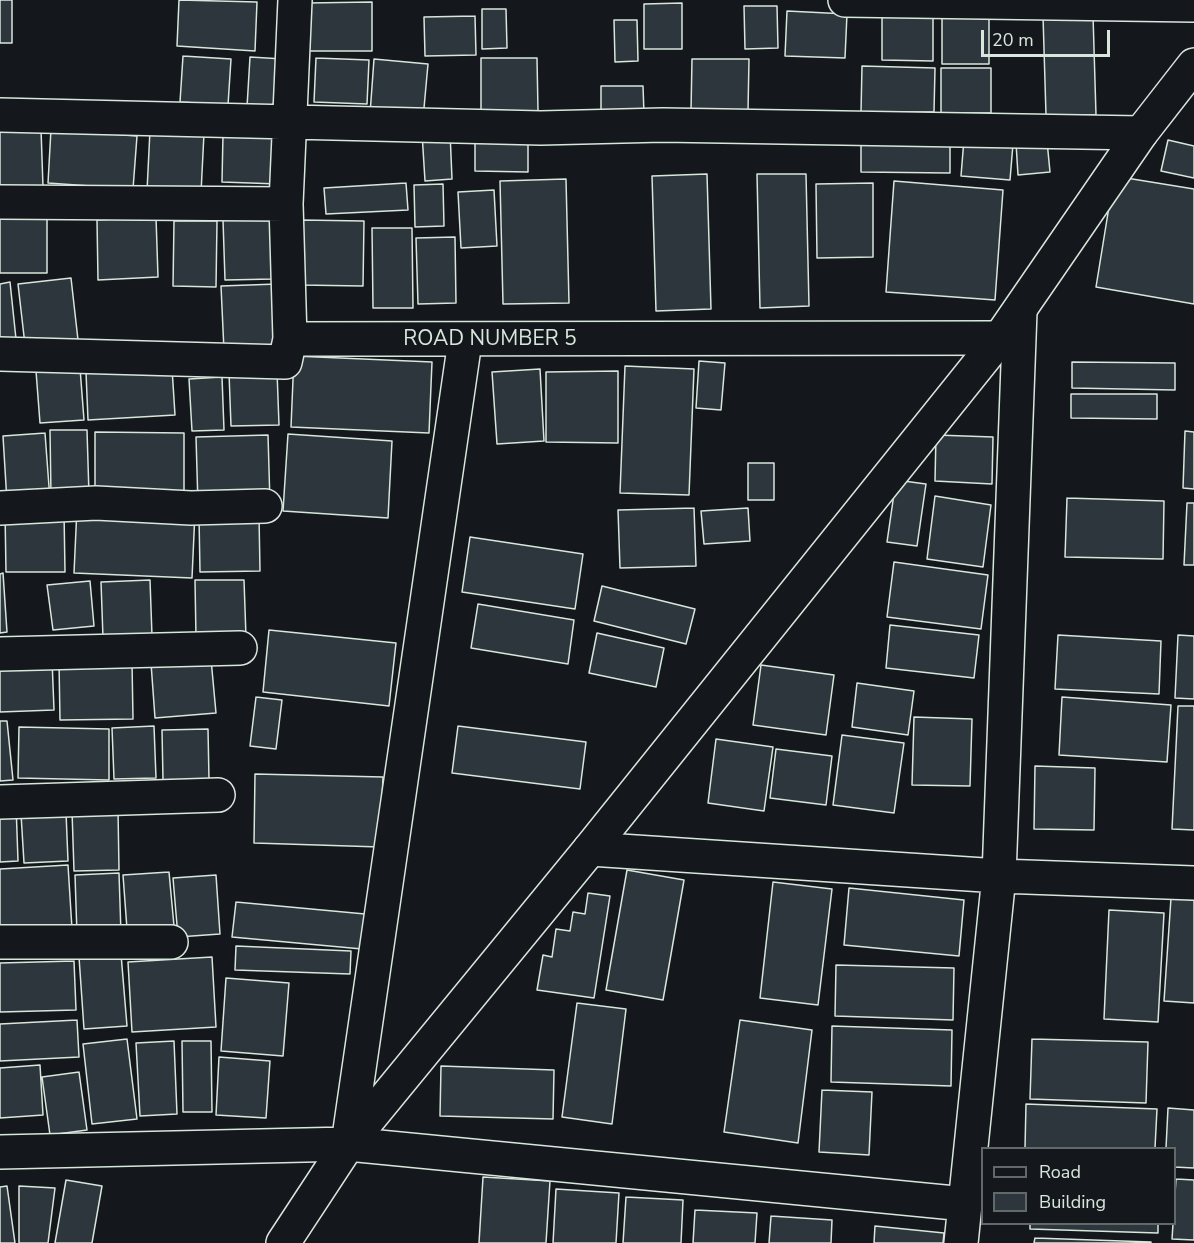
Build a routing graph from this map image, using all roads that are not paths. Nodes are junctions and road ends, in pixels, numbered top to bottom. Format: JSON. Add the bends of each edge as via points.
{"nodes":[{"id":1,"x":295,"y":0,"type":"edge"},
{"id":2,"x":845,"y":0,"type":"edge"},
{"id":3,"x":1194,"y":5,"type":"edge"},
{"id":4,"x":1194,"y":65,"type":"edge"},
{"id":5,"x":0,"y":115,"type":"edge"},
{"id":6,"x":290,"y":122,"type":"junction"},
{"id":7,"x":1141,"y":133,"type":"junction"},
{"id":8,"x":0,"y":202,"type":"edge"},
{"id":9,"x":286,"y":204,"type":"junction"},
{"id":10,"x":1020,"y":311,"type":"junction"},
{"id":11,"x":1000,"y":338,"type":"junction"},
{"id":12,"x":290,"y":339,"type":"junction"},
{"id":13,"x":465,"y":340,"type":"junction"},
{"id":14,"x":0,"y":354,"type":"edge"},
{"id":15,"x":265,"y":506,"type":"dead end"},
{"id":16,"x":0,"y":508,"type":"edge"},
{"id":17,"x":240,"y":648,"type":"dead end"},
{"id":18,"x":0,"y":654,"type":"edge"},
{"id":19,"x":218,"y":795,"type":"dead end"},
{"id":20,"x":0,"y":802,"type":"edge"},
{"id":21,"x":590,"y":849,"type":"junction"},
{"id":22,"x":999,"y":876,"type":"junction"},
{"id":23,"x":1194,"y":883,"type":"edge"},
{"id":24,"x":0,"y":942,"type":"edge"},
{"id":25,"x":171,"y":942,"type":"dead end"},
{"id":26,"x":348,"y":1144,"type":"junction"},
{"id":27,"x":0,"y":1152,"type":"edge"},
{"id":28,"x":965,"y":1204,"type":"junction"},
{"id":29,"x":283,"y":1243,"type":"edge"},
{"id":30,"x":961,"y":1243,"type":"edge"}],
"edges":[{"from":1,"to":6,"type":"street"},
{"from":2,"to":3,"type":"street"},
{"from":4,"to":7,"type":"street"},
{"from":5,"to":6,"type":"street"},
{"from":6,"to":7,"type":"street"},
{"from":6,"to":9,"type":"street"},
{"from":7,"to":10,"type":"street"},
{"from":8,"to":9,"type":"street"},
{"from":9,"to":12,"type":"street"},
{"from":10,"to":11,"type":"street"},
{"from":10,"to":22,"type":"street"},
{"from":11,"to":13,"type":"street","name":"ROAD NUMBER 5"},
{"from":11,"to":21,"type":"street"},
{"from":12,"to":13,"type":"street","name":"ROAD NUMBER 5"},
{"from":12,"to":14,"type":"street","via":[[285,362]]},
{"from":13,"to":26,"type":"street"},
{"from":15,"to":16,"type":"street","via":[[191,508],[96,503]]},
{"from":17,"to":18,"type":"street"},
{"from":19,"to":20,"type":"street"},
{"from":21,"to":22,"type":"street"},
{"from":21,"to":26,"type":"street"},
{"from":22,"to":23,"type":"street"},
{"from":22,"to":28,"type":"street"},
{"from":24,"to":25,"type":"street"},
{"from":26,"to":27,"type":"street"},
{"from":26,"to":28,"type":"street"},
{"from":26,"to":29,"type":"street"},
{"from":28,"to":30,"type":"street"}]}
